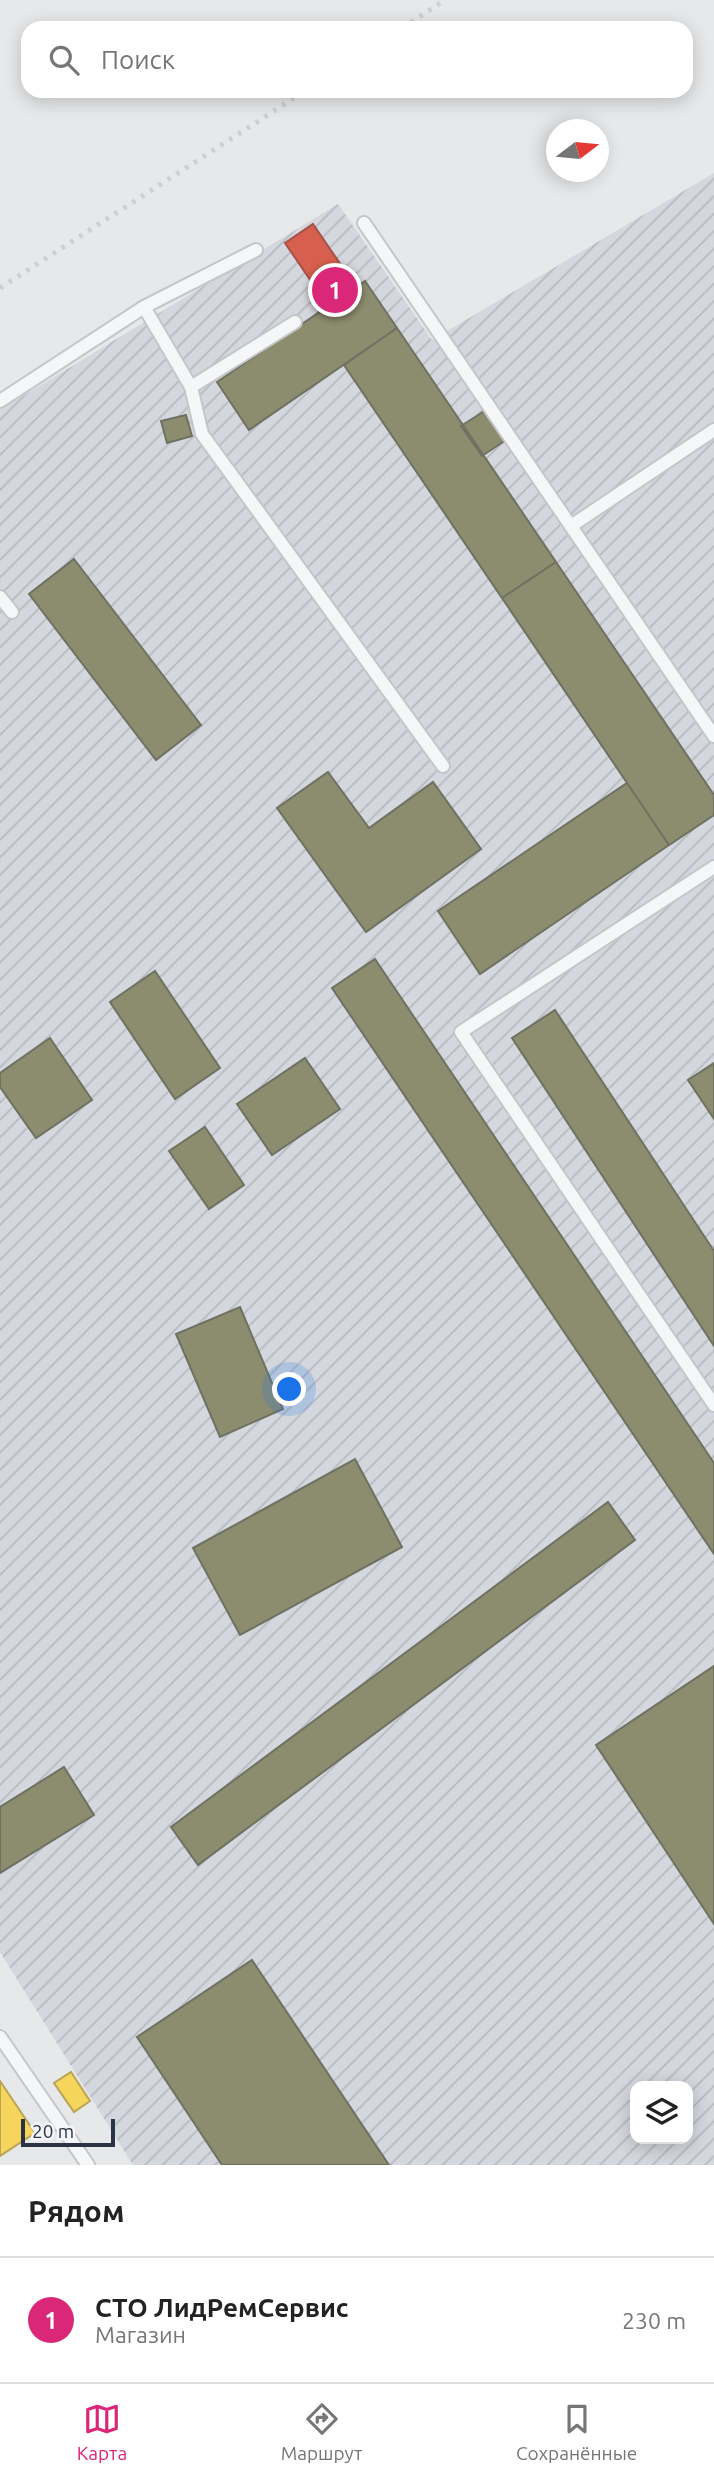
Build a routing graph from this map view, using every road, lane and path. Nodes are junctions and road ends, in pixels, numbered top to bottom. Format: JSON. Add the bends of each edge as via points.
{"nodes":[{"id":1,"x":364,"y":223,"type":"dead end"},
{"id":2,"x":257,"y":250,"type":"dead end"},
{"id":3,"x":144,"y":307,"type":"junction"},
{"id":4,"x":295,"y":322,"type":"dead end"},
{"id":5,"x":191,"y":387,"type":"junction"},
{"id":6,"x":0,"y":401,"type":"edge"},
{"id":7,"x":714,"y":430,"type":"edge"},
{"id":8,"x":571,"y":526,"type":"junction"},
{"id":9,"x":0,"y":597,"type":"edge"},
{"id":10,"x":12,"y":612,"type":"dead end"},
{"id":11,"x":714,"y":736,"type":"edge"},
{"id":12,"x":443,"y":766,"type":"dead end"},
{"id":13,"x":714,"y":867,"type":"edge"},
{"id":14,"x":714,"y":1405,"type":"edge"},
{"id":15,"x":0,"y":2037,"type":"edge"},
{"id":16,"x":84,"y":2164,"type":"edge"}],
"edges":[{"from":1,"to":8,"type":"lane"},
{"from":2,"to":3,"type":"lane"},
{"from":3,"to":5,"type":"lane"},
{"from":3,"to":6,"type":"lane"},
{"from":4,"to":5,"type":"lane"},
{"from":5,"to":12,"type":"lane","via":[[202,434]]},
{"from":7,"to":8,"type":"lane"},
{"from":8,"to":11,"type":"lane"},
{"from":9,"to":10,"type":"lane"},
{"from":13,"to":14,"type":"lane","via":[[461,1032]]},
{"from":15,"to":16,"type":"lane"}]}
